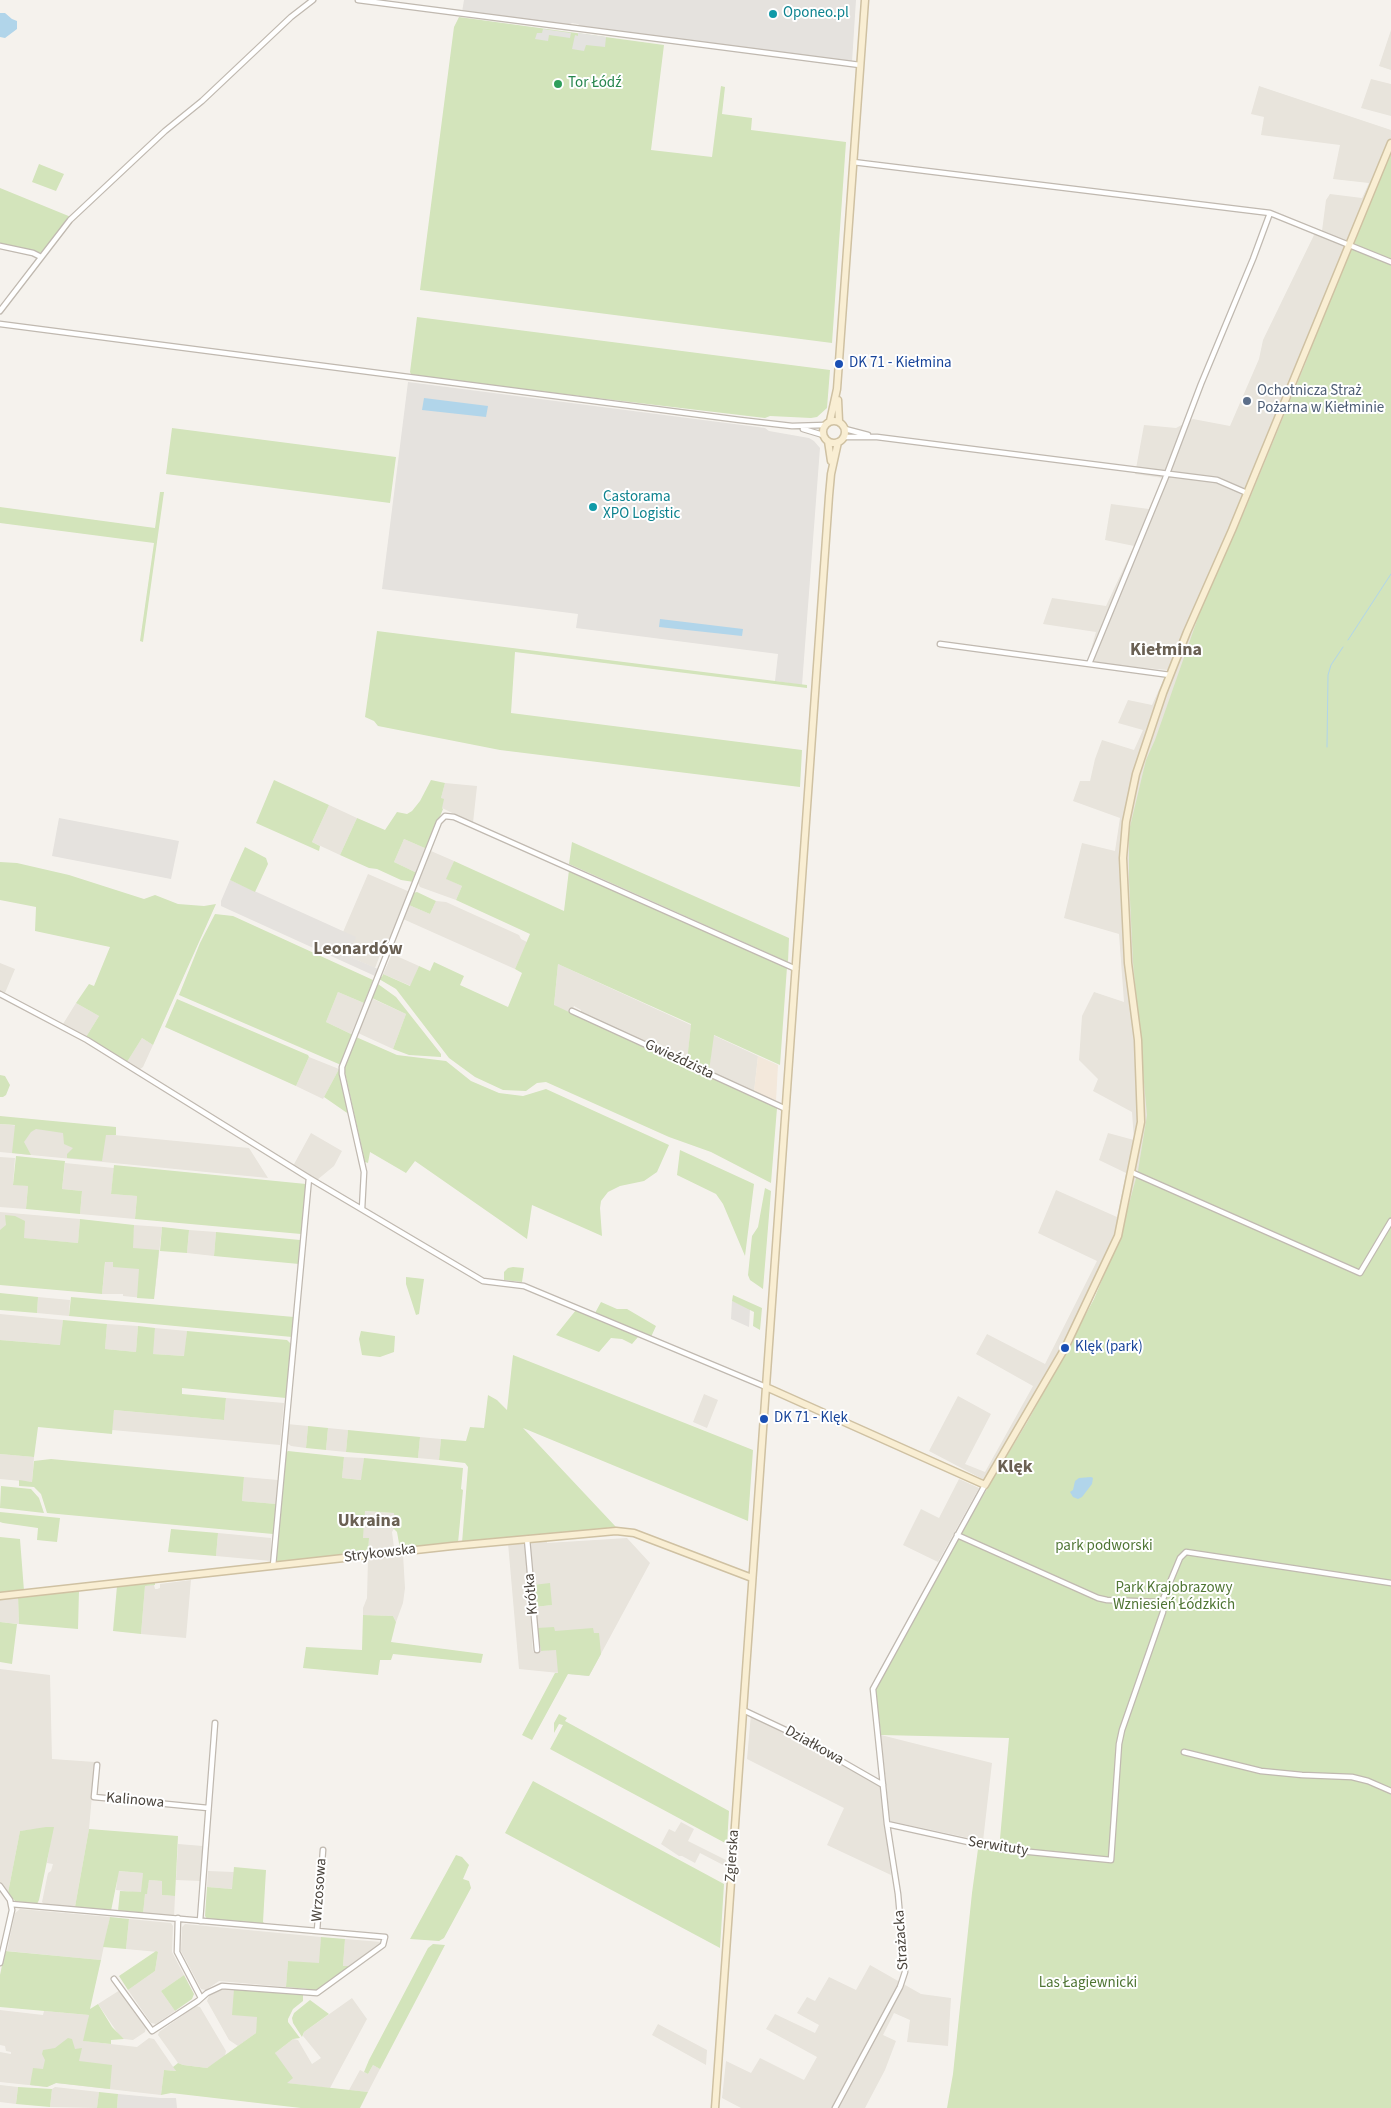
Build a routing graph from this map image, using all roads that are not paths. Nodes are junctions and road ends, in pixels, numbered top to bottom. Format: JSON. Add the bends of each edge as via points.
{"nodes":[{"id":1,"x":313,"y":0,"type":"edge"},
{"id":2,"x":358,"y":0,"type":"edge"},
{"id":3,"x":865,"y":0,"type":"edge"},
{"id":4,"x":860,"y":66,"type":"junction"},
{"id":5,"x":1391,"y":142,"type":"edge"},
{"id":6,"x":854,"y":162,"type":"junction"},
{"id":7,"x":1270,"y":214,"type":"junction"},
{"id":8,"x":1348,"y":244,"type":"junction"},
{"id":9,"x":0,"y":246,"type":"edge"},
{"id":10,"x":41,"y":257,"type":"junction"},
{"id":11,"x":1391,"y":262,"type":"edge"},
{"id":12,"x":0,"y":311,"type":"edge"},
{"id":13,"x":0,"y":324,"type":"edge"},
{"id":14,"x":837,"y":389,"type":"junction"},
{"id":15,"x":839,"y":421,"type":"junction"},
{"id":16,"x":827,"y":423,"type":"junction"},
{"id":17,"x":792,"y":426,"type":"junction"},
{"id":18,"x":845,"y":429,"type":"junction"},
{"id":19,"x":823,"y":435,"type":"junction"},
{"id":20,"x":844,"y":437,"type":"junction"},
{"id":21,"x":877,"y":437,"type":"junction"},
{"id":22,"x":828,"y":441,"type":"junction"},
{"id":23,"x":838,"y":442,"type":"junction"},
{"id":24,"x":1166,"y":473,"type":"junction"},
{"id":25,"x":831,"y":474,"type":"junction"},
{"id":26,"x":1248,"y":493,"type":"junction"},
{"id":27,"x":940,"y":644,"type":"dead end"},
{"id":28,"x":1089,"y":664,"type":"junction"},
{"id":29,"x":1170,"y":675,"type":"junction"},
{"id":30,"x":796,"y":969,"type":"junction"},
{"id":31,"x":0,"y":994,"type":"edge"},
{"id":32,"x":572,"y":1011,"type":"dead end"},
{"id":33,"x":786,"y":1109,"type":"junction"},
{"id":34,"x":1131,"y":1172,"type":"junction"},
{"id":35,"x":309,"y":1178,"type":"junction"},
{"id":36,"x":362,"y":1209,"type":"junction"},
{"id":37,"x":1391,"y":1222,"type":"edge"},
{"id":38,"x":766,"y":1387,"type":"junction"},
{"id":39,"x":985,"y":1484,"type":"junction"},
{"id":40,"x":957,"y":1535,"type":"junction"},
{"id":41,"x":527,"y":1539,"type":"junction"},
{"id":42,"x":273,"y":1566,"type":"junction"},
{"id":43,"x":752,"y":1578,"type":"junction"},
{"id":44,"x":1391,"y":1583,"type":"edge"},
{"id":45,"x":0,"y":1596,"type":"edge"},
{"id":46,"x":1159,"y":1602,"type":"junction"},
{"id":47,"x":537,"y":1650,"type":"dead end"},
{"id":48,"x":743,"y":1710,"type":"junction"},
{"id":49,"x":214,"y":1723,"type":"dead end"},
{"id":50,"x":1184,"y":1752,"type":"dead end"},
{"id":51,"x":97,"y":1765,"type":"dead end"},
{"id":52,"x":883,"y":1785,"type":"junction"},
{"id":53,"x":1391,"y":1790,"type":"edge"},
{"id":54,"x":208,"y":1808,"type":"junction"},
{"id":55,"x":887,"y":1824,"type":"junction"},
{"id":56,"x":324,"y":1850,"type":"dead end"},
{"id":57,"x":0,"y":1886,"type":"edge"},
{"id":58,"x":12,"y":1904,"type":"junction"},
{"id":59,"x":178,"y":1918,"type":"junction"},
{"id":60,"x":200,"y":1920,"type":"junction"},
{"id":61,"x":317,"y":1931,"type":"junction"},
{"id":62,"x":0,"y":1963,"type":"edge"},
{"id":63,"x":114,"y":1979,"type":"dead end"},
{"id":64,"x":201,"y":1998,"type":"junction"},
{"id":65,"x":715,"y":2108,"type":"edge"},
{"id":66,"x":835,"y":2108,"type":"edge"}],
"edges":[{"from":1,"to":10,"type":"street","via":[[85,205]]},
{"from":2,"to":4,"type":"street"},
{"from":3,"to":4,"type":"street"},
{"from":4,"to":6,"type":"street"},
{"from":5,"to":8,"type":"street"},
{"from":6,"to":7,"type":"street"},
{"from":6,"to":14,"type":"street"},
{"from":7,"to":8,"type":"street"},
{"from":7,"to":24,"type":"street"},
{"from":8,"to":11,"type":"street"},
{"from":8,"to":26,"type":"street"},
{"from":9,"to":10,"type":"street"},
{"from":10,"to":12,"type":"street"},
{"from":13,"to":17,"type":"street"},
{"from":14,"to":15,"type":"street"},
{"from":14,"to":16,"type":"street"},
{"from":15,"to":16,"type":"street"},
{"from":15,"to":18,"type":"street"},
{"from":16,"to":17,"type":"street"},
{"from":16,"to":19,"type":"street"},
{"from":17,"to":19,"type":"street"},
{"from":18,"to":20,"type":"street"},
{"from":18,"to":21,"type":"street"},
{"from":19,"to":22,"type":"street"},
{"from":20,"to":21,"type":"street"},
{"from":20,"to":23,"type":"street"},
{"from":21,"to":24,"type":"street"},
{"from":22,"to":23,"type":"street"},
{"from":22,"to":25,"type":"street"},
{"from":23,"to":25,"type":"street"},
{"from":24,"to":26,"type":"street","via":[[1217,480]]},
{"from":24,"to":28,"type":"street"},
{"from":25,"to":30,"type":"street","name":"Zgierska"},
{"from":26,"to":29,"type":"street"},
{"from":27,"to":28,"type":"street"},
{"from":28,"to":29,"type":"street"},
{"from":29,"to":34,"type":"street","via":[[1136,774],[1124,840],[1127,944],[1142,1106]]},
{"from":30,"to":33,"type":"street","name":"Zgierska"},
{"from":30,"to":36,"type":"street","via":[[454,817],[445,816],[439,822],[342,1067],[364,1172]]},
{"from":31,"to":35,"type":"street","via":[[87,1040]]},
{"from":32,"to":33,"type":"street","name":"Gwieździsta"},
{"from":33,"to":38,"type":"street","name":"Zgierska"},
{"from":34,"to":37,"type":"street","via":[[1360,1273]]},
{"from":34,"to":39,"type":"street","via":[[1118,1236],[1089,1299],[1057,1363]]},
{"from":35,"to":36,"type":"street"},
{"from":35,"to":42,"type":"street"},
{"from":36,"to":38,"type":"street","via":[[484,1281],[524,1286]]},
{"from":38,"to":39,"type":"street"},
{"from":38,"to":43,"type":"street","name":"Zgierska"},
{"from":39,"to":40,"type":"street","name":"Strażacka"},
{"from":40,"to":46,"type":"street","via":[[1098,1598]]},
{"from":40,"to":52,"type":"street","name":"Strażacka","via":[[873,1688]]},
{"from":41,"to":42,"type":"street","name":"Strykowska"},
{"from":41,"to":43,"type":"street","name":"Strykowska","via":[[628,1532]]},
{"from":41,"to":47,"type":"street","name":"Krótka"},
{"from":42,"to":45,"type":"street","name":"Strykowska"},
{"from":43,"to":48,"type":"street","name":"Zgierska"},
{"from":44,"to":46,"type":"street","via":[[1186,1552]]},
{"from":46,"to":55,"type":"street","name":"Serwituty","via":[[1163,1612],[1119,1744],[1111,1860],[1000,1849]]},
{"from":48,"to":52,"type":"street","name":"Działkowa","via":[[794,1734]]},
{"from":48,"to":65,"type":"street","name":"Zgierska"},
{"from":49,"to":54,"type":"street"},
{"from":50,"to":53,"type":"street","via":[[1261,1771],[1352,1777]]},
{"from":51,"to":54,"type":"street","name":"Kalinowa","via":[[94,1797]]},
{"from":52,"to":55,"type":"street","name":"Strażacka"},
{"from":54,"to":60,"type":"street"},
{"from":55,"to":66,"type":"street","name":"Strażacka","via":[[898,1894],[904,1976]]},
{"from":56,"to":61,"type":"street","name":"Wrzosowa"},
{"from":57,"to":58,"type":"street"},
{"from":58,"to":59,"type":"street"},
{"from":58,"to":62,"type":"street"},
{"from":59,"to":60,"type":"street"},
{"from":59,"to":64,"type":"street","via":[[177,1952]]},
{"from":60,"to":61,"type":"street"},
{"from":61,"to":64,"type":"street","via":[[385,1937],[385,1943],[314,1994],[222,1986]]},
{"from":63,"to":64,"type":"street","via":[[152,2031]]}]}
